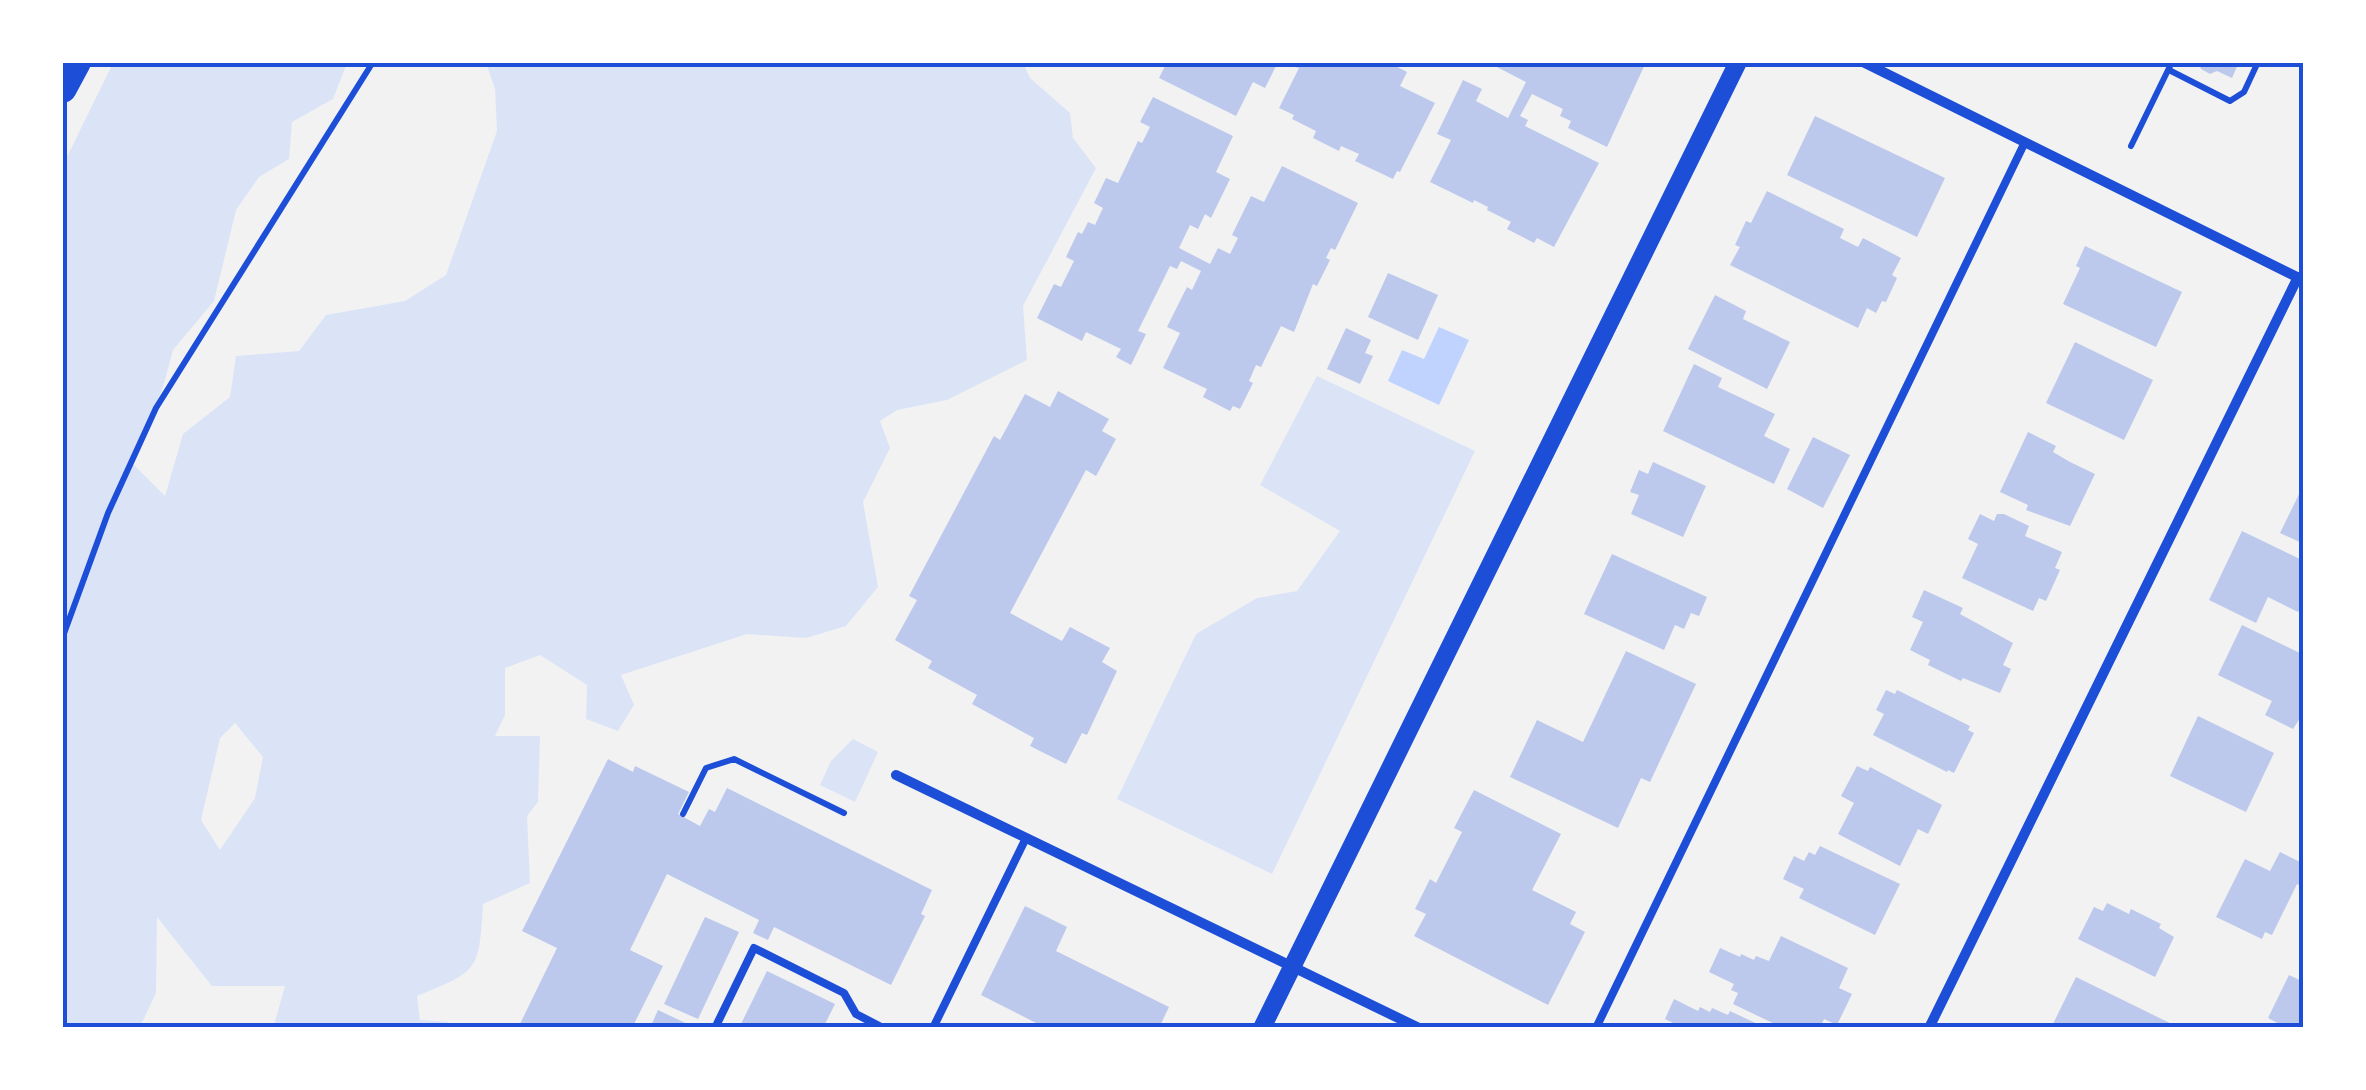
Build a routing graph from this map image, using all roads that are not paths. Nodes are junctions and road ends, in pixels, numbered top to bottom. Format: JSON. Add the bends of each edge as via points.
{"nodes":[{"id":1,"x":76,"y":62,"type":"edge"},
{"id":2,"x":1738,"y":62,"type":"edge"},
{"id":3,"x":1863,"y":62,"type":"edge"},
{"id":4,"x":62,"y":88,"type":"edge"},
{"id":5,"x":2024,"y":142,"type":"junction"},
{"id":6,"x":2300,"y":279,"type":"edge"},
{"id":7,"x":896,"y":775,"type":"dead end"},
{"id":8,"x":1026,"y":838,"type":"junction"},
{"id":9,"x":1291,"y":966,"type":"junction"},
{"id":10,"x":716,"y":1028,"type":"edge"},
{"id":11,"x":884,"y":1028,"type":"edge"},
{"id":12,"x":933,"y":1028,"type":"edge"},
{"id":13,"x":1262,"y":1028,"type":"edge"},
{"id":14,"x":1419,"y":1028,"type":"edge"},
{"id":15,"x":1596,"y":1028,"type":"edge"},
{"id":16,"x":1929,"y":1028,"type":"edge"}],
"edges":[{"from":1,"to":4,"type":"highway"},
{"from":2,"to":9,"type":"street"},
{"from":3,"to":5,"type":"street"},
{"from":5,"to":6,"type":"street"},
{"from":5,"to":15,"type":"lane"},
{"from":6,"to":16,"type":"street"},
{"from":7,"to":8,"type":"street"},
{"from":8,"to":9,"type":"street"},
{"from":8,"to":12,"type":"lane"},
{"from":9,"to":13,"type":"street"},
{"from":9,"to":14,"type":"street"},
{"from":10,"to":11,"type":"lane","via":[[754,948],[844,993],[856,1014]]}]}
